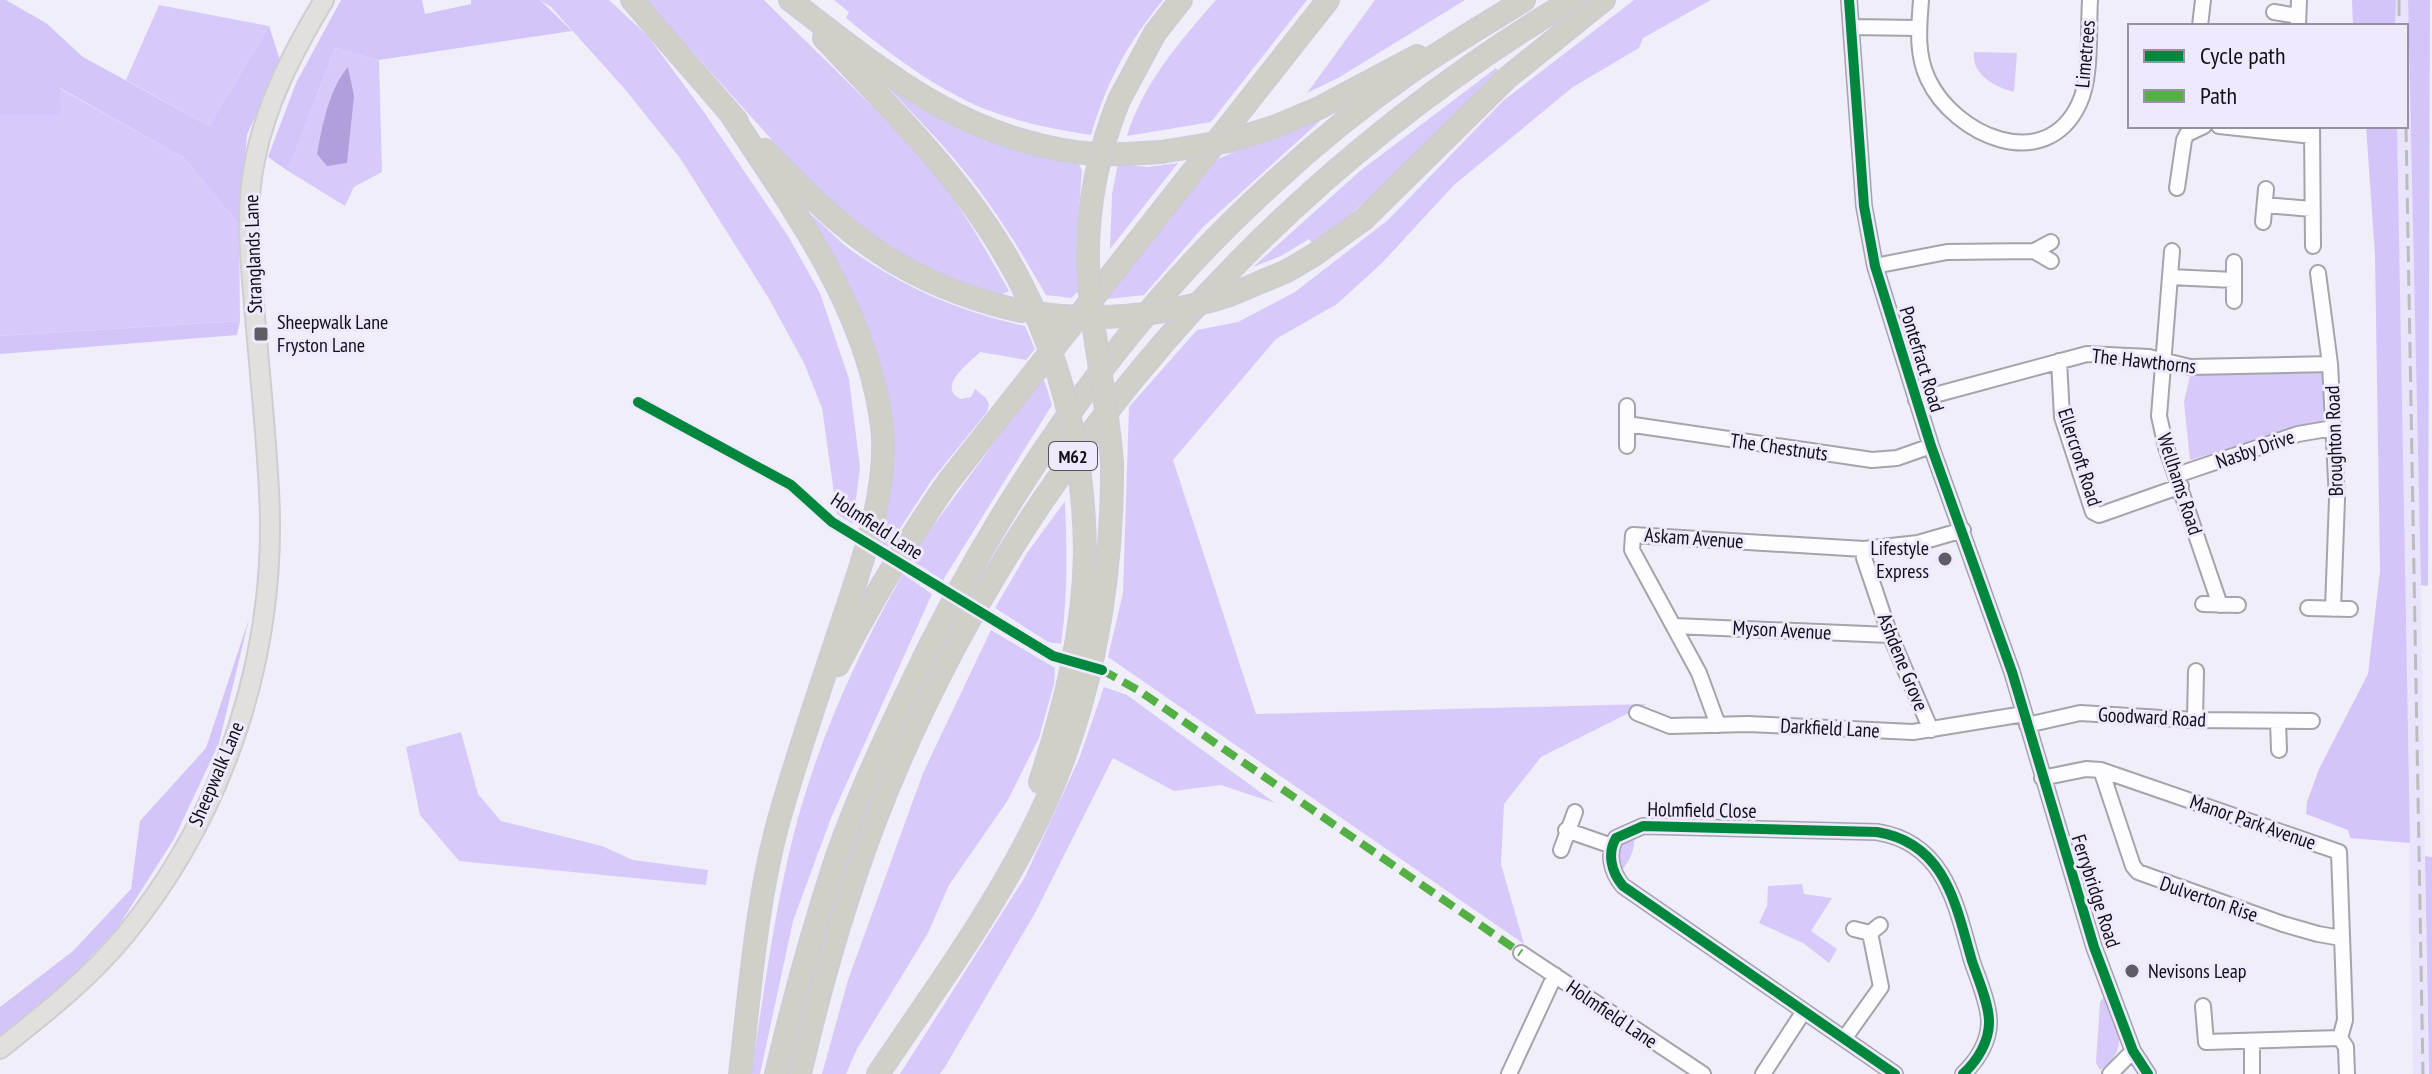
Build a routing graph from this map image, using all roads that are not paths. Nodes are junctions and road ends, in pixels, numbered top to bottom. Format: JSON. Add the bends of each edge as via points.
{"nodes":[{"id":1,"x":324,"y":0,"type":"edge"},
{"id":2,"x":632,"y":0,"type":"edge"},
{"id":3,"x":789,"y":0,"type":"edge"},
{"id":4,"x":1181,"y":0,"type":"edge"},
{"id":5,"x":1328,"y":0,"type":"edge"},
{"id":6,"x":1524,"y":0,"type":"edge"},
{"id":7,"x":1572,"y":0,"type":"edge"},
{"id":8,"x":1604,"y":0,"type":"edge"},
{"id":9,"x":1849,"y":0,"type":"edge"},
{"id":10,"x":1921,"y":0,"type":"edge"},
{"id":11,"x":2090,"y":0,"type":"edge"},
{"id":12,"x":2203,"y":0,"type":"edge"},
{"id":13,"x":2299,"y":0,"type":"edge"},
{"id":14,"x":2274,"y":12,"type":"dead end"},
{"id":15,"x":2298,"y":21,"type":"edge"},
{"id":16,"x":2200,"y":24,"type":"edge"},
{"id":17,"x":1851,"y":27,"type":"junction"},
{"id":18,"x":1918,"y":28,"type":"junction"},
{"id":19,"x":730,"y":113,"type":"junction"},
{"id":20,"x":2261,"y":128,"type":"edge"},
{"id":21,"x":2182,"y":130,"type":"edge"},
{"id":22,"x":2312,"y":131,"type":"edge"},
{"id":23,"x":2177,"y":188,"type":"dead end"},
{"id":24,"x":2311,"y":209,"type":"junction"},
{"id":25,"x":2263,"y":222,"type":"dead end"},
{"id":26,"x":2051,"y":242,"type":"dead end"},
{"id":27,"x":2313,"y":246,"type":"dead end"},
{"id":28,"x":2034,"y":251,"type":"junction"},
{"id":29,"x":2172,"y":251,"type":"dead end"},
{"id":30,"x":2051,"y":261,"type":"dead end"},
{"id":31,"x":2234,"y":262,"type":"dead end"},
{"id":32,"x":1875,"y":266,"type":"junction"},
{"id":33,"x":2318,"y":273,"type":"dead end"},
{"id":34,"x":2170,"y":277,"type":"junction"},
{"id":35,"x":2234,"y":280,"type":"junction"},
{"id":36,"x":2234,"y":301,"type":"dead end"},
{"id":37,"x":2164,"y":360,"type":"junction"},
{"id":38,"x":2059,"y":361,"type":"junction"},
{"id":39,"x":2330,"y":364,"type":"junction"},
{"id":40,"x":1916,"y":400,"type":"junction"},
{"id":41,"x":1627,"y":406,"type":"dead end"},
{"id":42,"x":1627,"y":424,"type":"junction"},
{"id":43,"x":264,"y":427,"type":"joint"},
{"id":44,"x":2333,"y":428,"type":"junction"},
{"id":45,"x":1627,"y":446,"type":"dead end"},
{"id":46,"x":1931,"y":446,"type":"junction"},
{"id":47,"x":2179,"y":481,"type":"junction"},
{"id":48,"x":1963,"y":530,"type":"junction"},
{"id":49,"x":1864,"y":549,"type":"junction"},
{"id":50,"x":2203,"y":604,"type":"dead end"},
{"id":51,"x":2220,"y":605,"type":"junction"},
{"id":52,"x":2238,"y":605,"type":"dead end"},
{"id":53,"x":2308,"y":608,"type":"dead end"},
{"id":54,"x":2333,"y":609,"type":"junction"},
{"id":55,"x":2350,"y":609,"type":"dead end"},
{"id":56,"x":1101,"y":613,"type":"junction"},
{"id":57,"x":1674,"y":626,"type":"junction"},
{"id":58,"x":1890,"y":635,"type":"junction"},
{"id":59,"x":2196,"y":671,"type":"dead end"},
{"id":60,"x":1637,"y":713,"type":"dead end"},
{"id":61,"x":2025,"y":720,"type":"junction"},
{"id":62,"x":2195,"y":720,"type":"junction"},
{"id":63,"x":2278,"y":721,"type":"junction"},
{"id":64,"x":2312,"y":721,"type":"dead end"},
{"id":65,"x":1718,"y":725,"type":"junction"},
{"id":66,"x":806,"y":729,"type":"junction"},
{"id":67,"x":1931,"y":730,"type":"junction"},
{"id":68,"x":2279,"y":750,"type":"dead end"},
{"id":69,"x":2101,"y":770,"type":"junction"},
{"id":70,"x":2042,"y":778,"type":"junction"},
{"id":71,"x":1034,"y":799,"type":"junction"},
{"id":72,"x":1575,"y":812,"type":"dead end"},
{"id":73,"x":1566,"y":830,"type":"junction"},
{"id":74,"x":1612,"y":846,"type":"junction"},
{"id":75,"x":1561,"y":850,"type":"dead end"},
{"id":76,"x":1854,"y":929,"type":"dead end"},
{"id":77,"x":2341,"y":938,"type":"junction"},
{"id":78,"x":1521,"y":953,"type":"dead end"},
{"id":79,"x":1555,"y":975,"type":"junction"},
{"id":80,"x":2203,"y":1006,"type":"dead end"},
{"id":81,"x":1804,"y":1011,"type":"junction"},
{"id":82,"x":2340,"y":1038,"type":"junction"},
{"id":83,"x":1844,"y":1039,"type":"junction"},
{"id":84,"x":2252,"y":1041,"type":"junction"},
{"id":85,"x":0,"y":1049,"type":"edge"},
{"id":86,"x":2133,"y":1051,"type":"junction"},
{"id":87,"x":740,"y":1074,"type":"edge"},
{"id":88,"x":776,"y":1074,"type":"edge"},
{"id":89,"x":800,"y":1074,"type":"edge"},
{"id":90,"x":877,"y":1074,"type":"edge"},
{"id":91,"x":1509,"y":1074,"type":"edge"},
{"id":92,"x":1703,"y":1074,"type":"edge"},
{"id":93,"x":1763,"y":1074,"type":"edge"},
{"id":94,"x":1895,"y":1074,"type":"edge"},
{"id":95,"x":1963,"y":1074,"type":"edge"},
{"id":96,"x":2110,"y":1074,"type":"edge"},
{"id":97,"x":2148,"y":1074,"type":"edge"},
{"id":98,"x":2252,"y":1074,"type":"edge"},
{"id":99,"x":2347,"y":1074,"type":"edge"}],
"edges":[{"from":1,"to":43,"type":"main road","name":"Stranglands Lane","via":[[283,75],[252,177],[251,265]]},
{"from":2,"to":19,"type":"highway"},
{"from":3,"to":6,"type":"highway","bridge":true,"via":[[913,92],[980,126],[1022,141],[1119,155],[1218,143],[1274,127]]},
{"from":3,"to":71,"type":"highway","bridge":true,"via":[[969,199],[1035,310],[1064,388],[1081,469],[1082,616],[1073,667]]},
{"from":4,"to":56,"type":"highway","bridge":true,"via":[[1155,33],[1119,100],[1097,168],[1088,239],[1112,463]]},
{"from":5,"to":66,"type":"highway","via":[[948,482],[868,606]]},
{"from":6,"to":88,"type":"highway","number":"M62","via":[[1409,73],[1274,182],[1172,284],[1039,459],[930,644],[880,749],[837,858]]},
{"from":7,"to":89,"type":"highway","number":"M62","via":[[1439,87],[1306,195],[1168,336],[1064,469],[966,624],[901,759],[844,909]]},
{"from":8,"to":19,"type":"highway","bridge":true,"via":[[1507,78],[1340,238],[1287,271],[1230,295],[1126,317],[1021,311],[915,275],[868,246],[796,183]]},
{"from":9,"to":17,"type":"street","name":"Pontefract Road"},
{"from":10,"to":18,"type":"street","name":"Limetrees"},
{"from":11,"to":18,"type":"street","name":"Limetrees","via":[[2084,93],[2063,126],[2032,142],[1995,138],[1951,111],[1927,77]]},
{"from":12,"to":16,"type":"street"},
{"from":13,"to":15,"type":"street"},
{"from":14,"to":15,"type":"street"},
{"from":17,"to":18,"type":"street"},
{"from":17,"to":32,"type":"street","name":"Pontefract Road","via":[[1864,206]]},
{"from":19,"to":66,"type":"highway","via":[[835,281],[867,360],[882,430],[869,541]]},
{"from":20,"to":22,"type":"street"},
{"from":21,"to":23,"type":"street"},
{"from":22,"to":24,"type":"street"},
{"from":24,"to":25,"type":"street","via":[[2265,197]]},
{"from":24,"to":27,"type":"street"},
{"from":26,"to":28,"type":"street"},
{"from":28,"to":30,"type":"street"},
{"from":28,"to":32,"type":"street","via":[[1947,252]]},
{"from":29,"to":34,"type":"street","name":"Wellhams Road"},
{"from":31,"to":35,"type":"street"},
{"from":32,"to":40,"type":"street","name":"Pontefract Road"},
{"from":33,"to":39,"type":"street","name":"Broughton Road"},
{"from":34,"to":35,"type":"street"},
{"from":34,"to":37,"type":"street","name":"Wellhams Road"},
{"from":35,"to":36,"type":"street"},
{"from":37,"to":38,"type":"street","name":"The Hawthorns","via":[[2087,354]]},
{"from":37,"to":39,"type":"street","name":"The Hawthorns","via":[[2190,367]]},
{"from":37,"to":47,"type":"street","name":"Wellhams Road","via":[[2159,416]]},
{"from":38,"to":40,"type":"street","name":"The Hawthorns"},
{"from":38,"to":47,"type":"street","name":"Ellercroft Road","via":[[2062,417],[2093,512],[2099,515]]},
{"from":39,"to":44,"type":"street","name":"Broughton Road"},
{"from":40,"to":46,"type":"street","name":"Pontefract Road"},
{"from":41,"to":42,"type":"street"},
{"from":42,"to":45,"type":"street"},
{"from":42,"to":46,"type":"street","name":"The Chestnuts","via":[[1872,460]]},
{"from":43,"to":85,"type":"main road","name":"Sheepwalk Lane","via":[[267,593],[249,693],[209,801],[125,936],[58,1002]]},
{"from":44,"to":47,"type":"street","name":"Nasby Drive","via":[[2311,430]]},
{"from":44,"to":54,"type":"street","name":"Broughton Road"},
{"from":46,"to":48,"type":"street","name":"Pontefract Road"},
{"from":47,"to":51,"type":"street","name":"Wellhams Road"},
{"from":48,"to":49,"type":"street","name":"Askam Avenue","via":[[1918,543]]},
{"from":48,"to":61,"type":"street","name":"Pontefract Road"},
{"from":49,"to":57,"type":"street","name":"Askam Avenue","via":[[1633,535],[1632,550]]},
{"from":49,"to":58,"type":"street","name":"Ashdene Grove"},
{"from":50,"to":51,"type":"street"},
{"from":51,"to":52,"type":"street"},
{"from":53,"to":54,"type":"street"},
{"from":54,"to":55,"type":"street"},
{"from":56,"to":71,"type":"highway","via":[[1073,708]]},
{"from":56,"to":90,"type":"highway","via":[[1078,712],[1032,830],[994,899]]},
{"from":57,"to":58,"type":"street","name":"Myson Avenue"},
{"from":57,"to":65,"type":"street","name":"Askam Avenue"},
{"from":58,"to":67,"type":"street","name":"Ashdene Grove"},
{"from":59,"to":62,"type":"street"},
{"from":60,"to":65,"type":"street","name":"Darkfield Lane","via":[[1670,726]]},
{"from":61,"to":62,"type":"street","name":"Goodward Road","via":[[2080,713]]},
{"from":61,"to":67,"type":"street","name":"Darkfield Lane"},
{"from":61,"to":70,"type":"street","name":"Ferrybridge Road"},
{"from":62,"to":63,"type":"street","name":"Goodward Road"},
{"from":63,"to":64,"type":"street","name":"Goodward Road"},
{"from":63,"to":68,"type":"street"},
{"from":65,"to":67,"type":"street","name":"Darkfield Lane"},
{"from":66,"to":87,"type":"highway","via":[[777,827],[757,926]]},
{"from":69,"to":70,"type":"street","name":"Manor Park Avenue"},
{"from":69,"to":77,"type":"street","name":"Dulverton Rise","via":[[2138,872],[2283,924]]},
{"from":69,"to":77,"type":"street","name":"Manor Park Avenue","via":[[2339,852]]},
{"from":70,"to":86,"type":"street","name":"Ferrybridge Road","via":[[2089,932]]},
{"from":71,"to":90,"type":"highway","via":[[1000,869]]},
{"from":72,"to":73,"type":"street"},
{"from":73,"to":74,"type":"street"},
{"from":73,"to":75,"type":"street"},
{"from":74,"to":81,"type":"street","via":[[1612,867],[1623,886]]},
{"from":74,"to":95,"type":"street","name":"Holmfield Close","via":[[1616,838],[1643,826],[1877,832],[1913,846],[1928,856],[1951,889],[1989,1020],[1982,1049]]},
{"from":76,"to":83,"type":"street","via":[[1875,929],[1881,987]]},
{"from":77,"to":82,"type":"street","name":"Manor Park Avenue","via":[[2345,1020]]},
{"from":78,"to":79,"type":"street","name":"Holmfield Lane"},
{"from":79,"to":91,"type":"street"},
{"from":79,"to":92,"type":"street","name":"Holmfield Lane"},
{"from":80,"to":84,"type":"street","via":[[2206,1042]]},
{"from":81,"to":83,"type":"street"},
{"from":81,"to":93,"type":"street"},
{"from":82,"to":84,"type":"street"},
{"from":82,"to":99,"type":"street","name":"Manor Park Avenue","via":[[2346,1047]]},
{"from":83,"to":94,"type":"street"},
{"from":84,"to":98,"type":"street"},
{"from":86,"to":96,"type":"street"},
{"from":86,"to":97,"type":"street","name":"Ferrybridge Road"}]}
